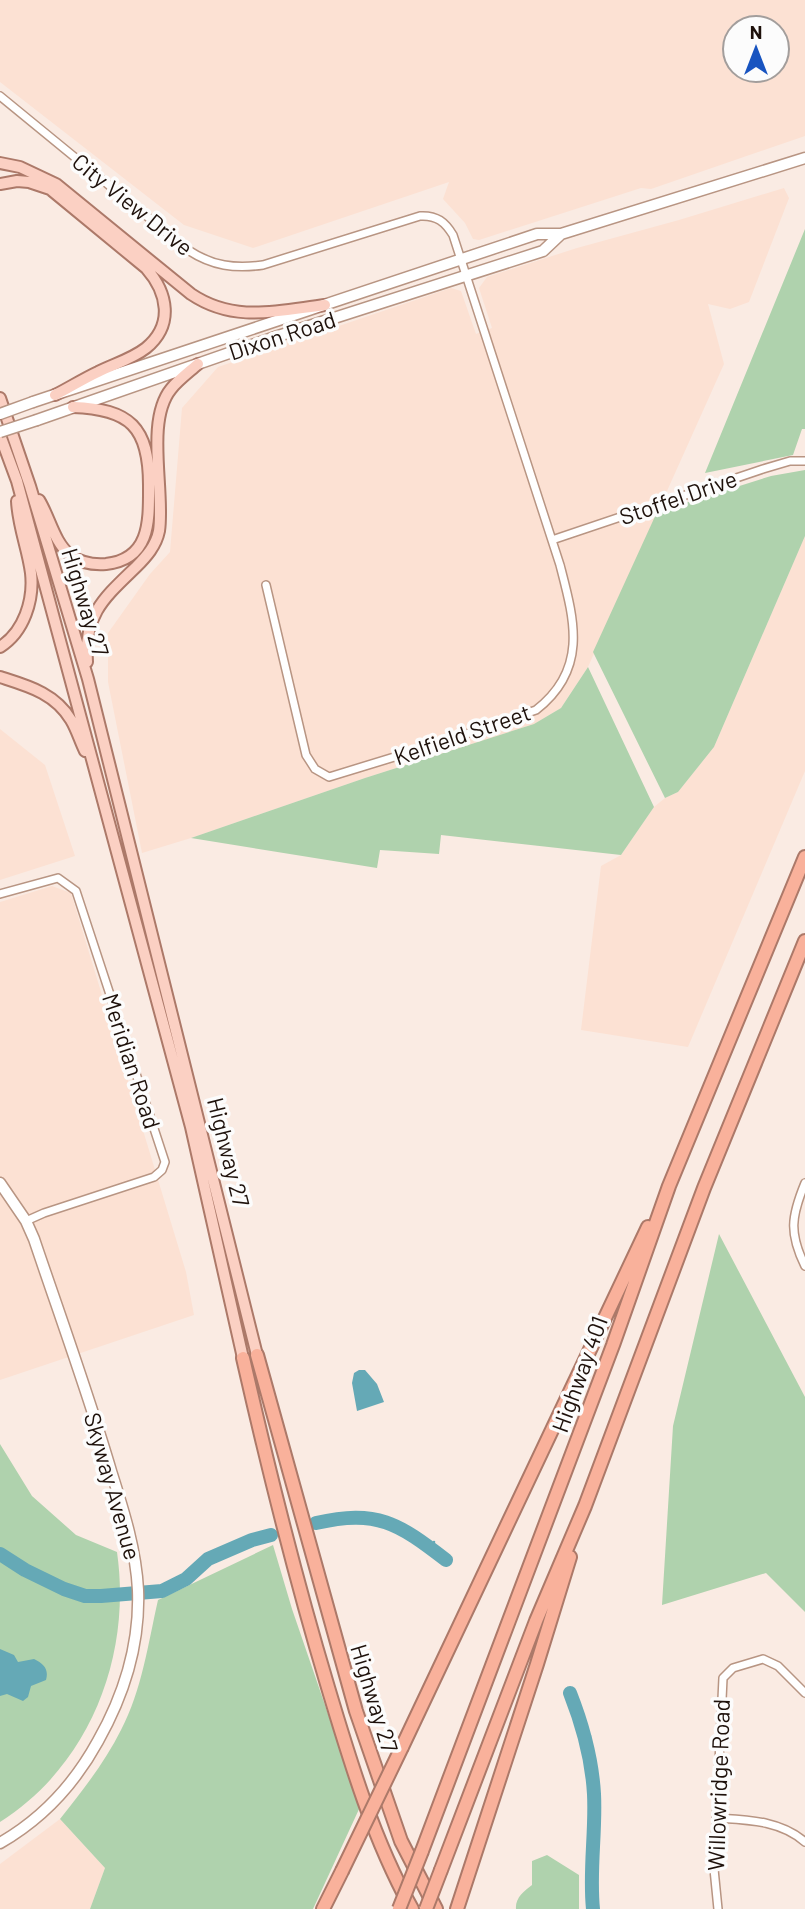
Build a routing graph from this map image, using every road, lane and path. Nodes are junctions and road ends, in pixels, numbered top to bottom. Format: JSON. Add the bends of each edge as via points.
{"nodes":[{"id":1,"x":0,"y":96,"type":"edge"},
{"id":2,"x":805,"y":158,"type":"edge"},
{"id":3,"x":0,"y":163,"type":"edge"},
{"id":4,"x":0,"y":184,"type":"edge"},
{"id":5,"x":561,"y":234,"type":"junction"},
{"id":6,"x":461,"y":259,"type":"junction"},
{"id":7,"x":467,"y":275,"type":"junction"},
{"id":8,"x":325,"y":305,"type":"junction"},
{"id":9,"x":273,"y":323,"type":"junction"},
{"id":10,"x":278,"y":336,"type":"junction"},
{"id":11,"x":198,"y":364,"type":"junction"},
{"id":12,"x":55,"y":395,"type":"junction"},
{"id":13,"x":0,"y":398,"type":"edge"},
{"id":14,"x":73,"y":407,"type":"junction"},
{"id":15,"x":0,"y":414,"type":"edge"},
{"id":16,"x":0,"y":434,"type":"edge"},
{"id":17,"x":805,"y":461,"type":"edge"},
{"id":18,"x":17,"y":481,"type":"junction"},
{"id":19,"x":30,"y":486,"type":"junction"},
{"id":20,"x":552,"y":540,"type":"junction"},
{"id":21,"x":266,"y":585,"type":"dead end"},
{"id":22,"x":0,"y":647,"type":"edge"},
{"id":23,"x":0,"y":677,"type":"edge"},
{"id":24,"x":88,"y":679,"type":"junction"},
{"id":25,"x":94,"y":768,"type":"junction"},
{"id":26,"x":805,"y":856,"type":"edge"},
{"id":27,"x":0,"y":894,"type":"edge"},
{"id":28,"x":805,"y":941,"type":"edge"},
{"id":29,"x":0,"y":1183,"type":"edge"},
{"id":30,"x":805,"y":1183,"type":"edge"},
{"id":31,"x":669,"y":1186,"type":"junction"},
{"id":32,"x":26,"y":1221,"type":"junction"},
{"id":33,"x":805,"y":1266,"type":"edge"},
{"id":34,"x":257,"y":1355,"type":"joint"},
{"id":35,"x":243,"y":1358,"type":"joint"},
{"id":36,"x":585,"y":1506,"type":"junction"},
{"id":37,"x":805,"y":1693,"type":"edge"},
{"id":38,"x":716,"y":1818,"type":"junction"},
{"id":39,"x":805,"y":1842,"type":"edge"},
{"id":40,"x":0,"y":1843,"type":"edge"},
{"id":41,"x":323,"y":1909,"type":"edge"},
{"id":42,"x":399,"y":1909,"type":"edge"},
{"id":43,"x":412,"y":1909,"type":"edge"},
{"id":44,"x":426,"y":1909,"type":"edge"},
{"id":45,"x":436,"y":1909,"type":"edge"},
{"id":46,"x":457,"y":1909,"type":"edge"},
{"id":47,"x":718,"y":1909,"type":"edge"}],
"edges":[{"from":1,"to":6,"type":"street","name":"City View Drive","via":[[188,250],[213,263],[263,265],[427,216],[446,225]]},
{"from":2,"to":5,"type":"main road","name":"Dixon Road"},
{"from":3,"to":8,"type":"main road","via":[[57,184],[191,294],[216,308],[257,313]]},
{"from":4,"to":12,"type":"main road","via":[[17,181],[50,189],[146,268],[164,298],[162,330],[145,349]]},
{"from":5,"to":6,"type":"main road","name":"Dixon Road","via":[[537,234]]},
{"from":5,"to":7,"type":"main road","name":"Dixon Road","via":[[543,251]]},
{"from":6,"to":7,"type":"street","name":"Kelfield Street"},
{"from":6,"to":8,"type":"main road","name":"Dixon Road"},
{"from":7,"to":10,"type":"main road","name":"Dixon Road"},
{"from":7,"to":20,"type":"street","name":"Kelfield Street"},
{"from":8,"to":9,"type":"main road","name":"Dixon Road"},
{"from":9,"to":10,"type":"main road"},
{"from":9,"to":12,"type":"main road","name":"Dixon Road"},
{"from":10,"to":11,"type":"main road","name":"Dixon Road"},
{"from":11,"to":14,"type":"main road","name":"Dixon Road"},
{"from":11,"to":24,"type":"main road","via":[[163,401],[158,425],[159,532],[146,557],[95,611],[88,636]]},
{"from":12,"to":15,"type":"main road","name":"Dixon Road","bridge":true},
{"from":13,"to":19,"type":"main road","name":"Highway 27"},
{"from":14,"to":16,"type":"main road","name":"Dixon Road","bridge":true},
{"from":14,"to":19,"type":"main road","via":[[111,411],[128,421],[142,438],[149,462],[149,524],[144,539],[121,561],[85,563],[61,546]]},
{"from":16,"to":18,"type":"main road","name":"Highway 27"},
{"from":17,"to":20,"type":"street","name":"Stoffel Drive","via":[[763,469]]},
{"from":18,"to":22,"type":"main road","via":[[17,510],[31,574],[29,602],[18,629]]},
{"from":18,"to":25,"type":"main road","name":"Highway 27"},
{"from":19,"to":24,"type":"main road","name":"Highway 27"},
{"from":20,"to":21,"type":"street","name":"Kelfield Street","via":[[572,606],[575,635],[564,676],[546,702],[513,718],[329,777],[315,769],[306,755]]},
{"from":23,"to":25,"type":"main road","via":[[33,687],[54,700],[71,720]]},
{"from":24,"to":34,"type":"main road","name":"Highway 27"},
{"from":25,"to":35,"type":"main road","name":"Highway 27","via":[[191,1127]]},
{"from":26,"to":31,"type":"highway","name":"Highway 401"},
{"from":27,"to":32,"type":"street","name":"Meridian Road","via":[[58,878],[76,891],[164,1162],[154,1177]]},
{"from":28,"to":36,"type":"highway","via":[[709,1176]]},
{"from":29,"to":32,"type":"main road","name":"Skyway Avenue"},
{"from":30,"to":33,"type":"street","via":[[792,1229]]},
{"from":31,"to":41,"type":"highway","bridge":true},
{"from":31,"to":42,"type":"highway","name":"Highway 401","bridge":true},
{"from":32,"to":40,"type":"main road","name":"Skyway Avenue","via":[[128,1529],[138,1610],[125,1684],[107,1727],[63,1792]]},
{"from":34,"to":45,"type":"highway","name":"Highway 27","via":[[356,1711],[401,1841]]},
{"from":35,"to":43,"type":"highway","name":"Highway 27","via":[[293,1567],[335,1711],[378,1837]]},
{"from":36,"to":44,"type":"highway","bridge":true},
{"from":36,"to":46,"type":"highway"},
{"from":37,"to":38,"type":"street","name":"Willowridge Road","via":[[778,1666],[763,1659],[733,1668],[723,1678]]},
{"from":38,"to":39,"type":"street","via":[[786,1828]]},
{"from":38,"to":47,"type":"street","name":"Willowridge Road"}]}
